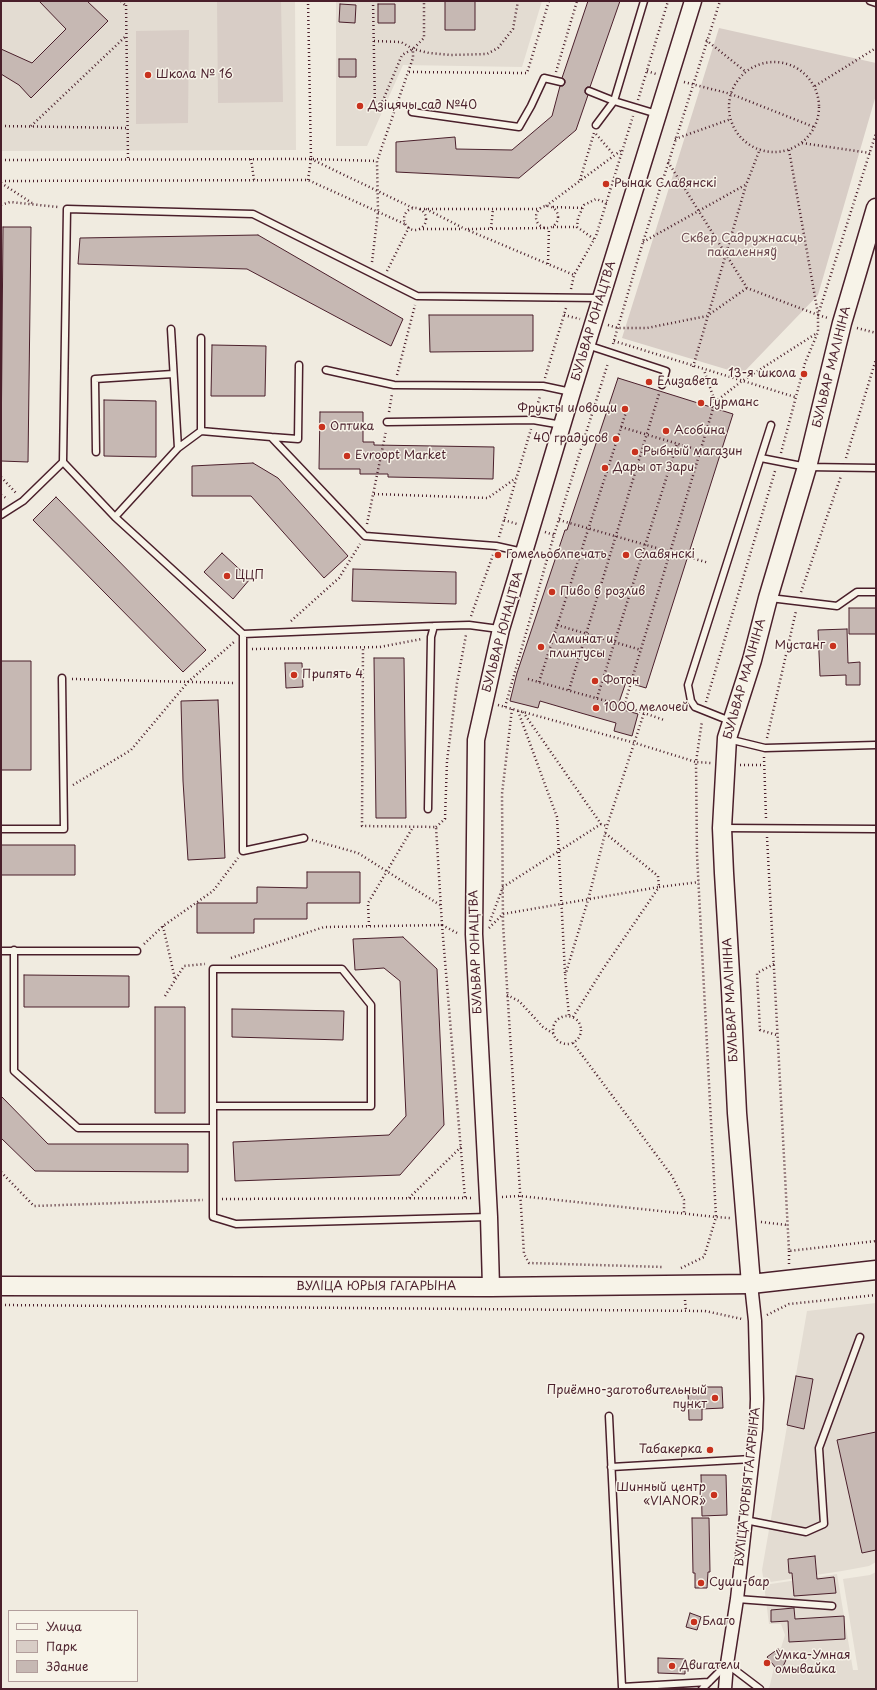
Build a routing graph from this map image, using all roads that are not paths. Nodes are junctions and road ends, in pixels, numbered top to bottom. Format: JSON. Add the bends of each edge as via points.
{"nodes":[{"id":1,"x":644,"y":1,"type":"edge"},
{"id":2,"x":693,"y":1,"type":"edge"},
{"id":3,"x":870,"y":1,"type":"edge"},
{"id":4,"x":876,"y":3,"type":"edge"},
{"id":5,"x":561,"y":82,"type":"dead end"},
{"id":6,"x":589,"y":91,"type":"dead end"},
{"id":7,"x":614,"y":101,"type":"junction"},
{"id":8,"x":412,"y":112,"type":"dead end"},
{"id":9,"x":658,"y":115,"type":"junction"},
{"id":10,"x":596,"y":125,"type":"dead end"},
{"id":11,"x":876,"y":208,"type":"edge"},
{"id":12,"x":601,"y":298,"type":"junction"},
{"id":13,"x":171,"y":329,"type":"dead end"},
{"id":14,"x":201,"y":338,"type":"dead end"},
{"id":15,"x":587,"y":345,"type":"junction"},
{"id":16,"x":299,"y":365,"type":"dead end"},
{"id":17,"x":326,"y":370,"type":"dead end"},
{"id":18,"x":173,"y":374,"type":"junction"},
{"id":19,"x":662,"y":385,"type":"road end"},
{"id":20,"x":572,"y":392,"type":"junction"},
{"id":21,"x":387,"y":422,"type":"road end"},
{"id":22,"x":771,"y":425,"type":"dead end"},
{"id":23,"x":562,"y":426,"type":"junction"},
{"id":24,"x":201,"y":431,"type":"junction"},
{"id":25,"x":271,"y":437,"type":"junction"},
{"id":26,"x":178,"y":448,"type":"junction"},
{"id":27,"x":96,"y":452,"type":"dead end"},
{"id":28,"x":761,"y":458,"type":"junction"},
{"id":29,"x":63,"y":462,"type":"junction"},
{"id":30,"x":807,"y":467,"type":"junction"},
{"id":31,"x":876,"y":468,"type":"edge"},
{"id":32,"x":1,"y":515,"type":"edge"},
{"id":33,"x":115,"y":517,"type":"junction"},
{"id":34,"x":525,"y":552,"type":"junction"},
{"id":35,"x":876,"y":592,"type":"edge"},
{"id":36,"x":768,"y":598,"type":"junction"},
{"id":37,"x":434,"y":626,"type":"junction"},
{"id":38,"x":501,"y":629,"type":"junction"},
{"id":39,"x":243,"y":634,"type":"junction"},
{"id":40,"x":62,"y":678,"type":"road end"},
{"id":41,"x":729,"y":730,"type":"junction"},
{"id":42,"x":876,"y":745,"type":"edge"},
{"id":43,"x":428,"y":809,"type":"dead end"},
{"id":44,"x":722,"y":828,"type":"junction"},
{"id":45,"x":1,"y":829,"type":"edge"},
{"id":46,"x":876,"y":829,"type":"edge"},
{"id":47,"x":304,"y":838,"type":"road end"},
{"id":48,"x":14,"y":950,"type":"junction"},
{"id":49,"x":1,"y":951,"type":"edge"},
{"id":50,"x":137,"y":951,"type":"road end"},
{"id":51,"x":213,"y":1106,"type":"junction"},
{"id":52,"x":213,"y":1128,"type":"junction"},
{"id":53,"x":489,"y":1217,"type":"junction"},
{"id":54,"x":876,"y":1270,"type":"edge"},
{"id":55,"x":751,"y":1284,"type":"junction"},
{"id":56,"x":1,"y":1286,"type":"edge"},
{"id":57,"x":491,"y":1287,"type":"junction"},
{"id":58,"x":860,"y":1337,"type":"dead end"},
{"id":59,"x":609,"y":1416,"type":"dead end"},
{"id":60,"x":752,"y":1459,"type":"junction"},
{"id":61,"x":611,"y":1466,"type":"junction"},
{"id":62,"x":745,"y":1520,"type":"junction"},
{"id":63,"x":737,"y":1599,"type":"junction"},
{"id":64,"x":832,"y":1606,"type":"dead end"},
{"id":65,"x":727,"y":1664,"type":"junction"},
{"id":66,"x":709,"y":1682,"type":"junction"},
{"id":67,"x":702,"y":1689,"type":"edge"},
{"id":68,"x":726,"y":1689,"type":"edge"},
{"id":69,"x":760,"y":1689,"type":"edge"}],
"edges":[{"from":1,"to":7,"type":"lane"},
{"from":2,"to":9,"type":"street","name":"БУЛЬВАР ЮНАЦТВА"},
{"from":3,"to":4,"type":"lane"},
{"from":5,"to":8,"type":"lane","via":[[544,78],[519,128]]},
{"from":6,"to":7,"type":"lane"},
{"from":7,"to":9,"type":"lane"},
{"from":7,"to":10,"type":"lane"},
{"from":9,"to":12,"type":"street","name":"БУЛЬВАР ЮНАЦТВА"},
{"from":11,"to":30,"type":"main road","name":"БУЛЬВАР МАЛІНІНА","via":[[842,323]]},
{"from":12,"to":15,"type":"street","name":"БУЛЬВАР ЮНАЦТВА"},
{"from":12,"to":29,"type":"lane","via":[[417,296],[253,214],[67,209]]},
{"from":13,"to":18,"type":"lane"},
{"from":14,"to":24,"type":"lane"},
{"from":15,"to":19,"type":"lane","via":[[666,371]]},
{"from":15,"to":20,"type":"street","name":"БУЛЬВАР ЮНАЦТВА"},
{"from":16,"to":25,"type":"lane","via":[[298,439]]},
{"from":17,"to":20,"type":"lane","via":[[394,385],[543,386]]},
{"from":18,"to":26,"type":"lane"},
{"from":18,"to":27,"type":"lane","via":[[95,379]]},
{"from":20,"to":23,"type":"street","name":"БУЛЬВАР ЮНАЦТВА"},
{"from":21,"to":23,"type":"lane","via":[[533,420]]},
{"from":22,"to":28,"type":"lane"},
{"from":23,"to":34,"type":"street","name":"БУЛЬВАР ЮНАЦТВА"},
{"from":24,"to":25,"type":"lane"},
{"from":24,"to":26,"type":"lane"},
{"from":25,"to":34,"type":"lane","via":[[365,536],[496,546]]},
{"from":26,"to":33,"type":"lane"},
{"from":28,"to":30,"type":"lane"},
{"from":28,"to":41,"type":"lane","via":[[688,686],[695,707]]},
{"from":29,"to":32,"type":"lane","via":[[23,501]]},
{"from":29,"to":33,"type":"lane"},
{"from":30,"to":31,"type":"lane"},
{"from":30,"to":36,"type":"main road","name":"БУЛЬВАР МАЛІНІНА"},
{"from":33,"to":39,"type":"lane"},
{"from":34,"to":38,"type":"street","name":"БУЛЬВАР ЮНАЦТВА"},
{"from":35,"to":36,"type":"lane","via":[[857,592],[837,606]]},
{"from":36,"to":41,"type":"main road","name":"БУЛЬВАР МАЛІНІНА","via":[[752,660]]},
{"from":37,"to":38,"type":"lane","via":[[469,625]]},
{"from":37,"to":39,"type":"lane"},
{"from":37,"to":43,"type":"lane","via":[[431,637]]},
{"from":38,"to":53,"type":"street","name":"БУЛЬВАР ЮНАЦТВА","via":[[476,740],[474,934]]},
{"from":39,"to":47,"type":"lane","via":[[243,851]]},
{"from":40,"to":45,"type":"lane","via":[[64,829]]},
{"from":41,"to":42,"type":"lane","via":[[765,748]]},
{"from":41,"to":44,"type":"main road","name":"БУЛЬВАР МАЛІНІНА"},
{"from":44,"to":46,"type":"lane"},
{"from":44,"to":55,"type":"main road","name":"БУЛЬВАР МАЛІНІНА","via":[[737,1113]]},
{"from":48,"to":49,"type":"lane"},
{"from":48,"to":50,"type":"lane"},
{"from":48,"to":52,"type":"lane","via":[[14,1071],[66,1118],[78,1128]]},
{"from":51,"to":51,"type":"lane","via":[[371,1106],[371,1005],[342,969],[213,969]]},
{"from":51,"to":52,"type":"lane"},
{"from":52,"to":53,"type":"lane","via":[[213,1217],[236,1224]]},
{"from":53,"to":57,"type":"street","name":"БУЛЬВАР ЮНАЦТВА"},
{"from":54,"to":55,"type":"main road","name":"ВУЛІЦА ЮРЫЯ ГАГАРЫНА"},
{"from":55,"to":57,"type":"main road","name":"ВУЛІЦА ЮРЫЯ ГАГАРЫНА"},
{"from":55,"to":60,"type":"street","name":"ВУЛІЦА ЮРЫЯ ГАГАРЫНА","via":[[757,1399]]},
{"from":56,"to":57,"type":"main road","name":"ВУЛІЦА ЮРЫЯ ГАГАРЫНА"},
{"from":58,"to":62,"type":"lane","via":[[819,1448],[824,1524],[806,1532]]},
{"from":59,"to":61,"type":"lane"},
{"from":60,"to":61,"type":"lane"},
{"from":60,"to":62,"type":"street","name":"ВУЛІЦА ЮРЫЯ ГАГАРЫНА"},
{"from":61,"to":66,"type":"lane","via":[[622,1687]]},
{"from":62,"to":63,"type":"street","name":"ВУЛІЦА ЮРЫЯ ГАГАРЫНА"},
{"from":63,"to":64,"type":"lane"},
{"from":63,"to":65,"type":"street","name":"ВУЛІЦА ЮРЫЯ ГАГАРЫНА"},
{"from":65,"to":66,"type":"lane"},
{"from":65,"to":68,"type":"street","name":"ВУЛІЦА ЮРЫЯ ГАГАРЫНА"},
{"from":65,"to":69,"type":"lane"},
{"from":66,"to":67,"type":"lane"}]}
